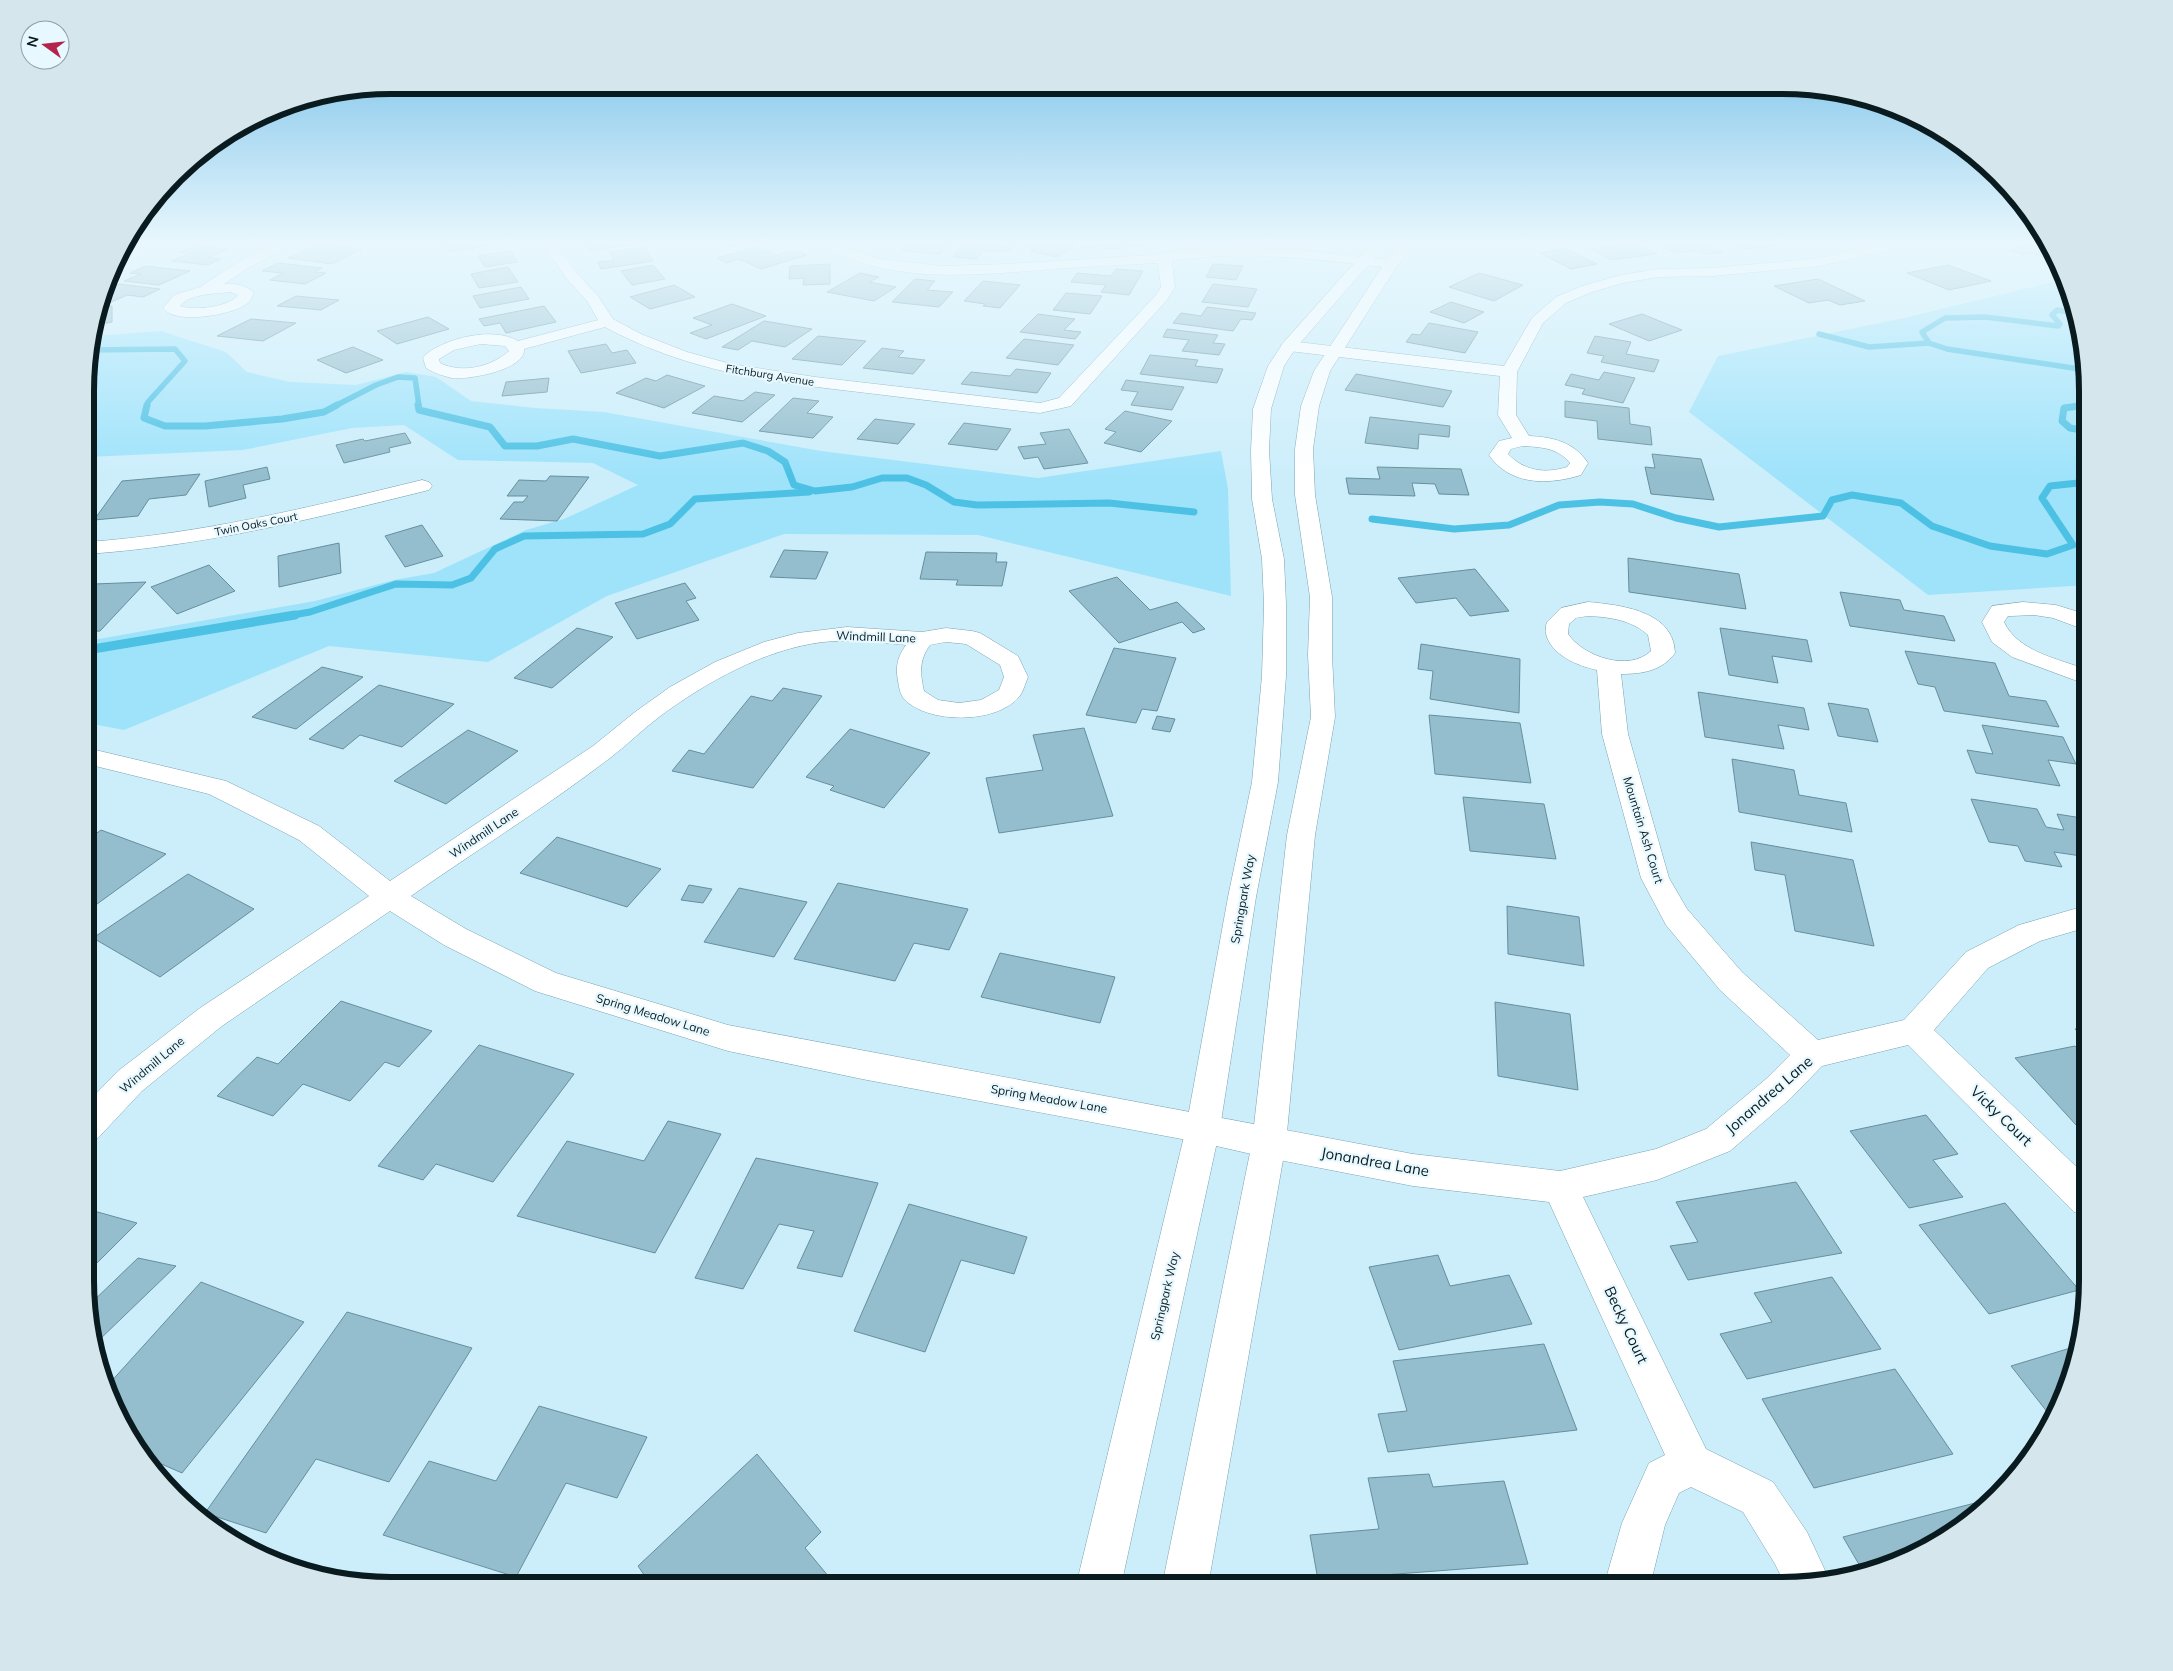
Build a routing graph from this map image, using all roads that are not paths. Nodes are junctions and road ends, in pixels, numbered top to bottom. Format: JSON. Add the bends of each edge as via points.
{"nodes":[{"id":1,"x":1141,"y":320,"type":"edge"},
{"id":2,"x":1315,"y":320,"type":"edge"},
{"id":3,"x":1349,"y":320,"type":"edge"},
{"id":4,"x":1538,"y":320,"type":"edge"},
{"id":5,"x":607,"y":322,"type":"joint"},
{"id":6,"x":516,"y":346,"type":"dead end"},
{"id":7,"x":1289,"y":346,"type":"junction"},
{"id":8,"x":1334,"y":353,"type":"junction"},
{"id":9,"x":1509,"y":372,"type":"junction"},
{"id":10,"x":1523,"y":440,"type":"dead end"},
{"id":11,"x":422,"y":486,"type":"dead end"},
{"id":12,"x":94,"y":548,"type":"edge"},
{"id":13,"x":2079,"y":619,"type":"edge"},
{"id":14,"x":922,"y":639,"type":"dead end"},
{"id":15,"x":1608,"y":666,"type":"dead end"},
{"id":16,"x":2079,"y":675,"type":"edge"},
{"id":17,"x":94,"y":758,"type":"edge"},
{"id":18,"x":390,"y":897,"type":"junction"},
{"id":19,"x":2079,"y":919,"type":"edge"},
{"id":20,"x":1914,"y":1031,"type":"junction"},
{"id":21,"x":1812,"y":1055,"type":"junction"},
{"id":22,"x":94,"y":1119,"type":"edge"},
{"id":23,"x":1203,"y":1128,"type":"junction"},
{"id":24,"x":1269,"y":1143,"type":"junction"},
{"id":25,"x":1560,"y":1187,"type":"junction"},
{"id":26,"x":2079,"y":1192,"type":"edge"},
{"id":27,"x":1691,"y":1464,"type":"junction"},
{"id":28,"x":1100,"y":1577,"type":"edge"},
{"id":29,"x":1187,"y":1577,"type":"edge"},
{"id":30,"x":1629,"y":1577,"type":"edge"},
{"id":31,"x":1805,"y":1577,"type":"edge"}],
"edges":[{"from":1,"to":5,"type":"street","name":"Fitchburg Avenue","via":[[1065,402],[1040,408],[729,369],[681,355]]},
{"from":2,"to":7,"type":"street","name":"Springpark Way"},
{"from":3,"to":8,"type":"street","name":"Springpark Way"},
{"from":4,"to":9,"type":"street"},
{"from":5,"to":6,"type":"street"},
{"from":7,"to":8,"type":"street"},
{"from":7,"to":23,"type":"street","name":"Springpark Way","via":[[1276,366],[1262,408],[1262,499],[1273,559],[1274,604],[1274,676],[1265,782],[1242,896]]},
{"from":8,"to":9,"type":"street"},
{"from":8,"to":24,"type":"street","name":"Springpark Way","via":[[1322,371],[1310,406],[1304,449],[1305,495],[1322,597],[1322,717],[1301,834]]},
{"from":9,"to":10,"type":"street","via":[[1508,415]]},
{"from":11,"to":12,"type":"street","name":"Twin Oaks Court","via":[[203,534]]},
{"from":13,"to":16,"type":"street","via":[[2050,610],[2021,607],[2000,612],[1993,622],[2000,637],[2020,652]]},
{"from":14,"to":18,"type":"street","name":"Windmill Lane","via":[[845,634],[804,639],[766,649],[711,674],[658,706],[602,752]]},
{"from":15,"to":21,"type":"street","name":"Mountain Ash Court","via":[[1615,734],[1656,878],[1676,917],[1731,981]]},
{"from":17,"to":18,"type":"street","name":"Spring Meadow Lane","via":[[217,787],[309,832]]},
{"from":18,"to":22,"type":"street","name":"Windmill Lane","via":[[211,1017],[130,1081]]},
{"from":18,"to":23,"type":"street","name":"Spring Meadow Lane","via":[[455,937],[546,982],[728,1038]]},
{"from":19,"to":20,"type":"street","via":[[2030,933],[1976,960]]},
{"from":20,"to":21,"type":"street","name":"Jonandrea Lane"},
{"from":20,"to":26,"type":"street","name":"Vicky Court"},
{"from":21,"to":25,"type":"street","name":"Jonandrea Lane","via":[[1718,1140],[1657,1164]]},
{"from":23,"to":24,"type":"street","name":"Spring Meadow Lane"},
{"from":23,"to":28,"type":"street","name":"Springpark Way"},
{"from":24,"to":25,"type":"street","name":"Jonandrea Lane","via":[[1413,1170]]},
{"from":24,"to":29,"type":"street","name":"Springpark Way"},
{"from":25,"to":27,"type":"street","name":"Becky Court"},
{"from":27,"to":30,"type":"street","via":[[1664,1478],[1644,1523]]},
{"from":27,"to":31,"type":"street","via":[[1758,1497],[1791,1548]]}]}
